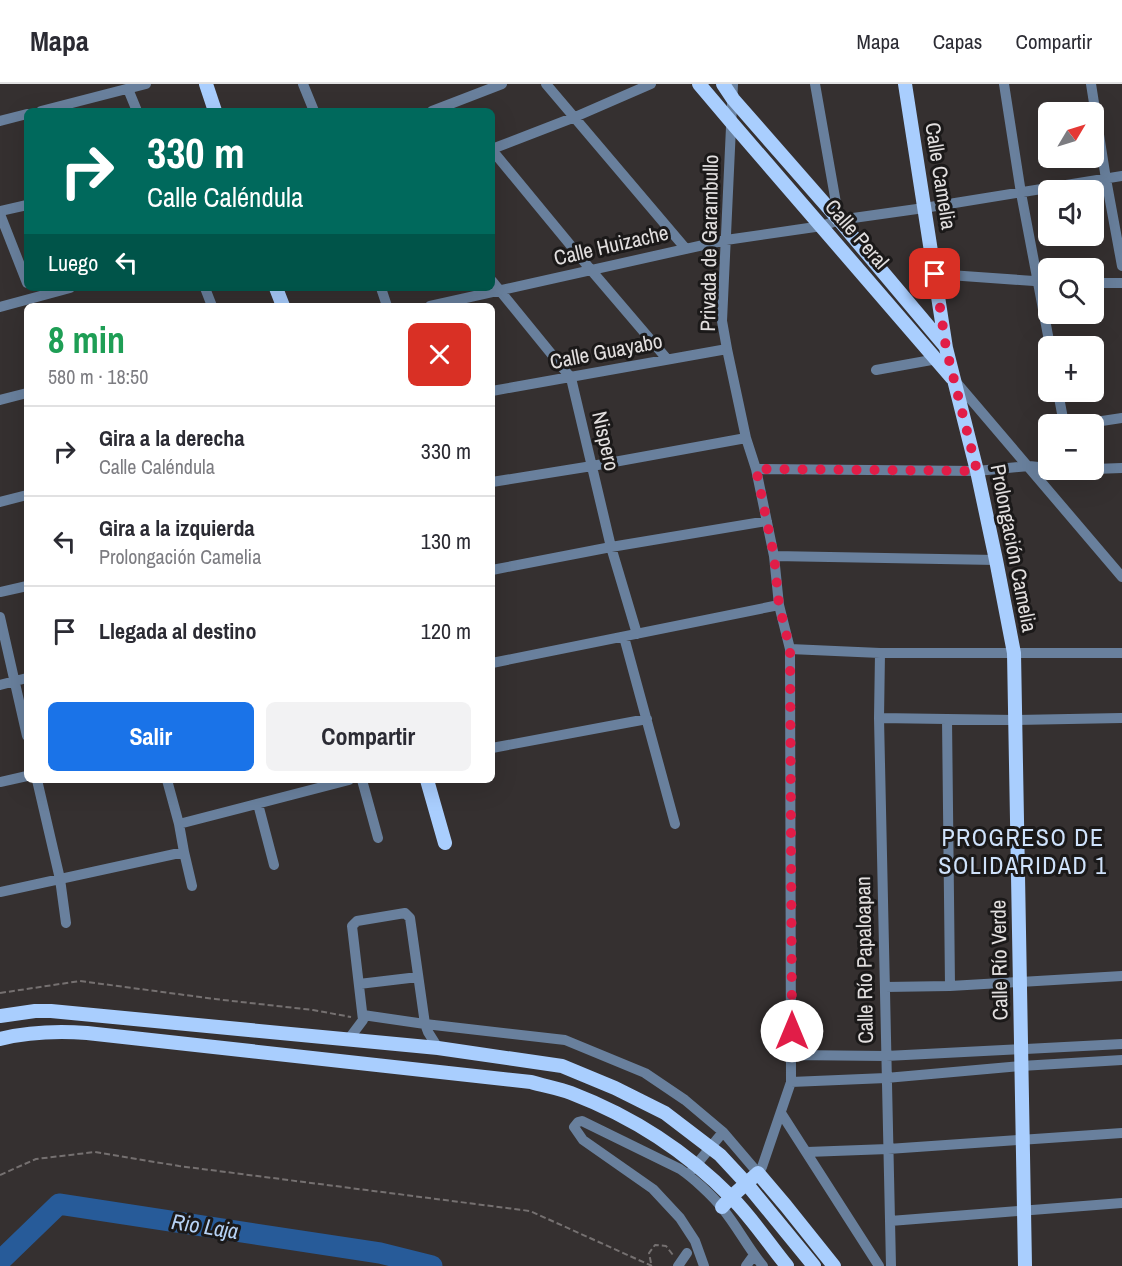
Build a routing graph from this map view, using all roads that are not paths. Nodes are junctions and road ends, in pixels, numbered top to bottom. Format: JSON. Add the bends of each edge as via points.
{"nodes":[{"id":1,"x":146,"y":84,"type":"edge"},
{"id":2,"x":206,"y":84,"type":"edge"},
{"id":3,"x":303,"y":84,"type":"edge"},
{"id":4,"x":502,"y":84,"type":"edge"},
{"id":5,"x":546,"y":84,"type":"edge"},
{"id":6,"x":651,"y":84,"type":"edge"},
{"id":7,"x":699,"y":84,"type":"edge"},
{"id":8,"x":723,"y":84,"type":"edge"},
{"id":9,"x":733,"y":84,"type":"edge"},
{"id":10,"x":815,"y":84,"type":"edge"},
{"id":11,"x":905,"y":84,"type":"edge"},
{"id":12,"x":1004,"y":84,"type":"edge"},
{"id":13,"x":1091,"y":84,"type":"edge"},
{"id":14,"x":128,"y":88,"type":"junction"},
{"id":15,"x":733,"y":99,"type":"junction"},
{"id":16,"x":52,"y":108,"type":"edge"},
{"id":17,"x":136,"y":108,"type":"edge"},
{"id":18,"x":214,"y":108,"type":"edge"},
{"id":19,"x":313,"y":108,"type":"edge"},
{"id":20,"x":440,"y":108,"type":"edge"},
{"id":21,"x":24,"y":115,"type":"edge"},
{"id":22,"x":575,"y":117,"type":"junction"},
{"id":23,"x":0,"y":121,"type":"edge"},
{"id":24,"x":732,"y":123,"type":"junction"},
{"id":25,"x":495,"y":148,"type":"edge"},
{"id":26,"x":495,"y":153,"type":"edge"},
{"id":27,"x":1122,"y":176,"type":"edge"},
{"id":28,"x":1106,"y":179,"type":"junction"},
{"id":29,"x":1021,"y":193,"type":"junction"},
{"id":30,"x":24,"y":206,"type":"edge"},
{"id":31,"x":924,"y":208,"type":"junction"},
{"id":32,"x":0,"y":213,"type":"edge"},
{"id":33,"x":840,"y":220,"type":"junction"},
{"id":34,"x":822,"y":226,"type":"junction"},
{"id":35,"x":726,"y":240,"type":"junction"},
{"id":36,"x":686,"y":249,"type":"junction"},
{"id":37,"x":1038,"y":262,"type":"edge"},
{"id":38,"x":1122,"y":266,"type":"edge"},
{"id":39,"x":591,"y":270,"type":"junction"},
{"id":40,"x":935,"y":274,"type":"junction"},
{"id":41,"x":24,"y":275,"type":"edge"},
{"id":42,"x":1038,"y":282,"type":"edge"},
{"id":43,"x":1104,"y":283,"type":"edge"},
{"id":44,"x":1122,"y":283,"type":"edge"},
{"id":45,"x":495,"y":284,"type":"edge"},
{"id":46,"x":500,"y":290,"type":"junction"},
{"id":47,"x":57,"y":291,"type":"edge"},
{"id":48,"x":32,"y":297,"type":"edge"},
{"id":49,"x":443,"y":303,"type":"edge"},
{"id":50,"x":0,"y":307,"type":"edge"},
{"id":51,"x":946,"y":348,"type":"junction"},
{"id":52,"x":727,"y":349,"type":"junction"},
{"id":53,"x":668,"y":359,"type":"junction"},
{"id":54,"x":937,"y":359,"type":"junction"},
{"id":55,"x":876,"y":370,"type":"dead end"},
{"id":56,"x":571,"y":378,"type":"junction"},
{"id":57,"x":956,"y":382,"type":"junction"},
{"id":58,"x":495,"y":391,"type":"edge"},
{"id":59,"x":24,"y":394,"type":"edge"},
{"id":60,"x":0,"y":400,"type":"edge"},
{"id":61,"x":1122,"y":418,"type":"edge"},
{"id":62,"x":1104,"y":421,"type":"edge"},
{"id":63,"x":746,"y":438,"type":"junction"},
{"id":64,"x":592,"y":466,"type":"junction"},
{"id":65,"x":1029,"y":466,"type":"junction"},
{"id":66,"x":1038,"y":467,"type":"edge"},
{"id":67,"x":1122,"y":468,"type":"edge"},
{"id":68,"x":756,"y":469,"type":"junction"},
{"id":69,"x":1104,"y":469,"type":"edge"},
{"id":70,"x":977,"y":471,"type":"junction"},
{"id":71,"x":495,"y":482,"type":"edge"},
{"id":72,"x":24,"y":496,"type":"edge"},
{"id":73,"x":0,"y":502,"type":"edge"},
{"id":74,"x":767,"y":521,"type":"junction"},
{"id":75,"x":611,"y":547,"type":"junction"},
{"id":76,"x":774,"y":556,"type":"junction"},
{"id":77,"x":996,"y":561,"type":"junction"},
{"id":78,"x":495,"y":569,"type":"edge"},
{"id":79,"x":1122,"y":577,"type":"edge"},
{"id":80,"x":24,"y":587,"type":"edge"},
{"id":81,"x":0,"y":592,"type":"edge"},
{"id":82,"x":779,"y":605,"type":"junction"},
{"id":83,"x":0,"y":617,"type":"edge"},
{"id":84,"x":637,"y":634,"type":"junction"},
{"id":85,"x":624,"y":637,"type":"junction"},
{"id":86,"x":790,"y":649,"type":"junction"},
{"id":87,"x":880,"y":653,"type":"junction"},
{"id":88,"x":1014,"y":653,"type":"junction"},
{"id":89,"x":1122,"y":653,"type":"edge"},
{"id":90,"x":495,"y":662,"type":"edge"},
{"id":91,"x":24,"y":679,"type":"edge"},
{"id":92,"x":15,"y":681,"type":"junction"},
{"id":93,"x":0,"y":685,"type":"edge"},
{"id":94,"x":646,"y":718,"type":"junction"},
{"id":95,"x":879,"y":718,"type":"junction"},
{"id":96,"x":1122,"y":718,"type":"edge"},
{"id":97,"x":947,"y":719,"type":"junction"},
{"id":98,"x":1015,"y":720,"type":"junction"},
{"id":99,"x":24,"y":722,"type":"edge"},
{"id":100,"x":495,"y":747,"type":"edge"},
{"id":101,"x":24,"y":777,"type":"edge"},
{"id":102,"x":0,"y":782,"type":"edge"},
{"id":103,"x":38,"y":783,"type":"edge"},
{"id":104,"x":168,"y":783,"type":"edge"},
{"id":105,"x":338,"y":783,"type":"edge"},
{"id":106,"x":364,"y":783,"type":"edge"},
{"id":107,"x":428,"y":783,"type":"edge"},
{"id":108,"x":258,"y":804,"type":"junction"},
{"id":109,"x":179,"y":824,"type":"junction"},
{"id":110,"x":675,"y":824,"type":"dead end"},
{"id":111,"x":378,"y":838,"type":"dead end"},
{"id":112,"x":445,"y":843,"type":"dead end"},
{"id":113,"x":184,"y":852,"type":"junction"},
{"id":114,"x":274,"y":865,"type":"dead end"},
{"id":115,"x":60,"y":879,"type":"junction"},
{"id":116,"x":192,"y":886,"type":"dead end"},
{"id":117,"x":0,"y":892,"type":"edge"},
{"id":118,"x":66,"y":923,"type":"dead end"},
{"id":119,"x":1122,"y":976,"type":"edge"},
{"id":120,"x":418,"y":977,"type":"junction"},
{"id":121,"x":1020,"y":982,"type":"junction"},
{"id":122,"x":359,"y":984,"type":"junction"},
{"id":123,"x":950,"y":986,"type":"junction"},
{"id":124,"x":885,"y":987,"type":"junction"},
{"id":125,"x":363,"y":1015,"type":"junction"},
{"id":126,"x":0,"y":1016,"type":"edge"},
{"id":127,"x":425,"y":1024,"type":"junction"},
{"id":128,"x":0,"y":1039,"type":"edge"},
{"id":129,"x":348,"y":1040,"type":"junction"},
{"id":130,"x":1122,"y":1044,"type":"edge"},
{"id":131,"x":438,"y":1048,"type":"junction"},
{"id":132,"x":1021,"y":1048,"type":"junction"},
{"id":133,"x":792,"y":1055,"type":"junction"},
{"id":134,"x":886,"y":1056,"type":"junction"},
{"id":135,"x":1122,"y":1060,"type":"edge"},
{"id":136,"x":1022,"y":1066,"type":"junction"},
{"id":137,"x":886,"y":1078,"type":"junction"},
{"id":138,"x":791,"y":1082,"type":"junction"},
{"id":139,"x":781,"y":1113,"type":"junction"},
{"id":140,"x":723,"y":1132,"type":"junction"},
{"id":141,"x":1122,"y":1133,"type":"edge"},
{"id":142,"x":1023,"y":1140,"type":"junction"},
{"id":143,"x":710,"y":1147,"type":"junction"},
{"id":144,"x":888,"y":1149,"type":"junction"},
{"id":145,"x":807,"y":1152,"type":"junction"},
{"id":146,"x":692,"y":1170,"type":"junction"},
{"id":147,"x":758,"y":1173,"type":"junction"},
{"id":148,"x":746,"y":1183,"type":"junction"},
{"id":149,"x":726,"y":1202,"type":"junction"},
{"id":150,"x":1122,"y":1203,"type":"edge"},
{"id":151,"x":1024,"y":1210,"type":"junction"},
{"id":152,"x":890,"y":1221,"type":"junction"},
{"id":153,"x":695,"y":1241,"type":"junction"},
{"id":154,"x":754,"y":1255,"type":"junction"},
{"id":155,"x":677,"y":1263,"type":"edge"},
{"id":156,"x":704,"y":1266,"type":"edge"},
{"id":157,"x":746,"y":1266,"type":"edge"},
{"id":158,"x":763,"y":1266,"type":"edge"},
{"id":159,"x":787,"y":1266,"type":"edge"},
{"id":160,"x":814,"y":1266,"type":"edge"},
{"id":161,"x":834,"y":1266,"type":"edge"},
{"id":162,"x":879,"y":1266,"type":"edge"},
{"id":163,"x":891,"y":1266,"type":"edge"},
{"id":164,"x":1025,"y":1266,"type":"edge"}],
"edges":[{"from":1,"to":14,"type":"street"},
{"from":2,"to":18,"type":"main road"},
{"from":3,"to":19,"type":"street"},
{"from":4,"to":20,"type":"street"},
{"from":5,"to":22,"type":"street"},
{"from":6,"to":22,"type":"street"},
{"from":7,"to":24,"type":"main road","name":"Calle Peral"},
{"from":8,"to":15,"type":"main road","name":"Calle Peral"},
{"from":9,"to":15,"type":"street","name":"Privada de Garambullo"},
{"from":10,"to":33,"type":"street"},
{"from":11,"to":31,"type":"main road","name":"Calle Camelia"},
{"from":12,"to":29,"type":"street"},
{"from":13,"to":28,"type":"street"},
{"from":14,"to":16,"type":"street"},
{"from":14,"to":17,"type":"street"},
{"from":15,"to":24,"type":"street","name":"Privada de Garambullo"},
{"from":15,"to":33,"type":"main road","name":"Calle Peral"},
{"from":21,"to":23,"type":"street"},
{"from":22,"to":25,"type":"street"},
{"from":22,"to":36,"type":"street"},
{"from":24,"to":34,"type":"main road","name":"Calle Peral"},
{"from":24,"to":35,"type":"street","name":"Privada de Garambullo"},
{"from":26,"to":39,"type":"street"},
{"from":27,"to":28,"type":"street","name":"Calle Huizache"},
{"from":28,"to":29,"type":"street","name":"Calle Huizache"},
{"from":28,"to":38,"type":"street"},
{"from":29,"to":31,"type":"street","name":"Calle Huizache"},
{"from":29,"to":37,"type":"street"},
{"from":30,"to":32,"type":"street"},
{"from":31,"to":33,"type":"street","name":"Calle Huizache"},
{"from":31,"to":40,"type":"main road","name":"Calle Camelia"},
{"from":32,"to":41,"type":"street"},
{"from":33,"to":34,"type":"street","name":"Calle Huizache"},
{"from":33,"to":51,"type":"main road","name":"Calle Peral"},
{"from":34,"to":35,"type":"street","name":"Calle Huizache"},
{"from":34,"to":54,"type":"main road","name":"Calle Peral"},
{"from":35,"to":36,"type":"street","name":"Calle Huizache"},
{"from":35,"to":52,"type":"street","name":"Privada de Garambullo","via":[[722,321]]},
{"from":36,"to":39,"type":"street","name":"Calle Huizache"},
{"from":39,"to":46,"type":"street","name":"Calle Huizache"},
{"from":39,"to":53,"type":"street"},
{"from":40,"to":42,"type":"street"},
{"from":40,"to":51,"type":"main road","name":"Prolongación Camelia"},
{"from":43,"to":44,"type":"street"},
{"from":45,"to":46,"type":"street","name":"Nispero"},
{"from":46,"to":49,"type":"street","name":"Calle Huizache"},
{"from":46,"to":56,"type":"street","name":"Nispero"},
{"from":47,"to":48,"type":"street"},
{"from":48,"to":50,"type":"street"},
{"from":51,"to":57,"type":"main road","name":"Prolongación Camelia"},
{"from":52,"to":53,"type":"street","name":"Calle Guayabo"},
{"from":52,"to":63,"type":"street","name":"Privada de Garambullo"},
{"from":53,"to":56,"type":"street","name":"Calle Guayabo"},
{"from":54,"to":55,"type":"street"},
{"from":54,"to":57,"type":"main road","name":"Calle Peral"},
{"from":56,"to":58,"type":"street","name":"Calle Guayabo"},
{"from":56,"to":64,"type":"street","name":"Nispero"},
{"from":57,"to":65,"type":"street","name":"Calle Peral"},
{"from":57,"to":70,"type":"main road","name":"Prolongación Camelia"},
{"from":59,"to":60,"type":"street"},
{"from":61,"to":62,"type":"street"},
{"from":63,"to":64,"type":"street"},
{"from":63,"to":68,"type":"street","name":"Privada de Garambullo"},
{"from":64,"to":71,"type":"street"},
{"from":64,"to":75,"type":"street","name":"Nispero"},
{"from":65,"to":66,"type":"street"},
{"from":65,"to":70,"type":"street"},
{"from":65,"to":79,"type":"street","name":"Calle Peral"},
{"from":67,"to":69,"type":"street"},
{"from":68,"to":70,"type":"street"},
{"from":68,"to":74,"type":"street","name":"Privada de Garambullo"},
{"from":70,"to":77,"type":"main road","name":"Prolongación Camelia"},
{"from":72,"to":73,"type":"street"},
{"from":74,"to":75,"type":"street"},
{"from":74,"to":76,"type":"street","name":"Privada de Garambullo"},
{"from":75,"to":78,"type":"street"},
{"from":75,"to":84,"type":"street","name":"Nispero"},
{"from":76,"to":77,"type":"street"},
{"from":76,"to":82,"type":"street","name":"Privada de Garambullo"},
{"from":77,"to":88,"type":"main road","name":"Prolongación Camelia"},
{"from":80,"to":81,"type":"street"},
{"from":82,"to":84,"type":"street"},
{"from":82,"to":86,"type":"street","name":"Privada de Garambullo"},
{"from":83,"to":92,"type":"street"},
{"from":84,"to":85,"type":"street"},
{"from":85,"to":90,"type":"street"},
{"from":85,"to":94,"type":"street"},
{"from":86,"to":87,"type":"street"},
{"from":86,"to":133,"type":"street","name":"Privada de Garambullo"},
{"from":87,"to":88,"type":"street"},
{"from":87,"to":95,"type":"street","name":"Calle Río Papaloapan"},
{"from":88,"to":89,"type":"street"},
{"from":88,"to":98,"type":"main road","name":"Calle Río Verde"},
{"from":91,"to":92,"type":"street"},
{"from":92,"to":93,"type":"street"},
{"from":92,"to":99,"type":"street"},
{"from":94,"to":100,"type":"street"},
{"from":94,"to":110,"type":"street"},
{"from":95,"to":97,"type":"street"},
{"from":95,"to":124,"type":"street","name":"Calle Río Papaloapan"},
{"from":96,"to":98,"type":"street"},
{"from":97,"to":98,"type":"street"},
{"from":97,"to":123,"type":"street"},
{"from":98,"to":121,"type":"main road","name":"Calle Río Verde"},
{"from":101,"to":102,"type":"street"},
{"from":103,"to":115,"type":"street"},
{"from":104,"to":109,"type":"street"},
{"from":105,"to":108,"type":"street"},
{"from":106,"to":111,"type":"street"},
{"from":107,"to":112,"type":"main road"},
{"from":108,"to":109,"type":"street"},
{"from":108,"to":114,"type":"street"},
{"from":109,"to":113,"type":"street"},
{"from":113,"to":115,"type":"street"},
{"from":113,"to":116,"type":"street"},
{"from":115,"to":117,"type":"street"},
{"from":115,"to":118,"type":"street"},
{"from":119,"to":121,"type":"street"},
{"from":120,"to":122,"type":"street"},
{"from":120,"to":122,"type":"street","via":[[410,918],[405,913],[357,921],[352,926]]},
{"from":120,"to":127,"type":"street"},
{"from":121,"to":123,"type":"street"},
{"from":121,"to":132,"type":"main road","name":"Calle Río Verde"},
{"from":122,"to":125,"type":"street"},
{"from":123,"to":124,"type":"street"},
{"from":124,"to":134,"type":"street","name":"Calle Río Papaloapan"},
{"from":125,"to":127,"type":"street"},
{"from":125,"to":129,"type":"street"},
{"from":126,"to":129,"type":"main road","via":[[51,1011]]},
{"from":127,"to":131,"type":"street"},
{"from":127,"to":140,"type":"street","via":[[565,1040],[645,1073]]},
{"from":128,"to":146,"type":"main road","via":[[37,1033],[87,1034],[531,1082],[612,1110],[659,1137]]},
{"from":129,"to":131,"type":"main road"},
{"from":130,"to":132,"type":"street"},
{"from":131,"to":143,"type":"main road","via":[[562,1066],[665,1113]]},
{"from":132,"to":134,"type":"street"},
{"from":132,"to":136,"type":"main road","name":"Calle Río Verde"},
{"from":133,"to":134,"type":"street"},
{"from":133,"to":138,"type":"street","name":"Privada de Garambullo"},
{"from":134,"to":137,"type":"street","name":"Calle Río Papaloapan"},
{"from":135,"to":136,"type":"street"},
{"from":136,"to":137,"type":"street"},
{"from":136,"to":142,"type":"main road","name":"Calle Río Verde"},
{"from":137,"to":138,"type":"street"},
{"from":137,"to":144,"type":"street","name":"Calle Río Papaloapan"},
{"from":138,"to":139,"type":"street","name":"Privada de Garambullo"},
{"from":139,"to":145,"type":"street"},
{"from":139,"to":147,"type":"street","name":"Privada de Garambullo"},
{"from":140,"to":143,"type":"street"},
{"from":140,"to":147,"type":"street"},
{"from":141,"to":142,"type":"street"},
{"from":142,"to":144,"type":"street"},
{"from":142,"to":151,"type":"main road","name":"Calle Río Verde"},
{"from":143,"to":146,"type":"street"},
{"from":143,"to":148,"type":"main road"},
{"from":144,"to":145,"type":"street"},
{"from":144,"to":152,"type":"street","name":"Calle Río Papaloapan"},
{"from":145,"to":162,"type":"street"},
{"from":146,"to":149,"type":"main road"},
{"from":146,"to":153,"type":"street","via":[[680,1169],[582,1120],[574,1127],[583,1140],[652,1189],[680,1218]]},
{"from":147,"to":148,"type":"main road"},
{"from":147,"to":161,"type":"main road"},
{"from":148,"to":149,"type":"main road"},
{"from":148,"to":160,"type":"main road"},
{"from":149,"to":154,"type":"street"},
{"from":149,"to":159,"type":"main road"},
{"from":150,"to":151,"type":"street"},
{"from":151,"to":152,"type":"street"},
{"from":151,"to":164,"type":"main road","name":"Calle Río Verde"},
{"from":152,"to":163,"type":"street","name":"Calle Río Papaloapan"},
{"from":153,"to":155,"type":"street","bridge":true},
{"from":153,"to":156,"type":"street"},
{"from":154,"to":157,"type":"street"},
{"from":154,"to":158,"type":"street"}]}
